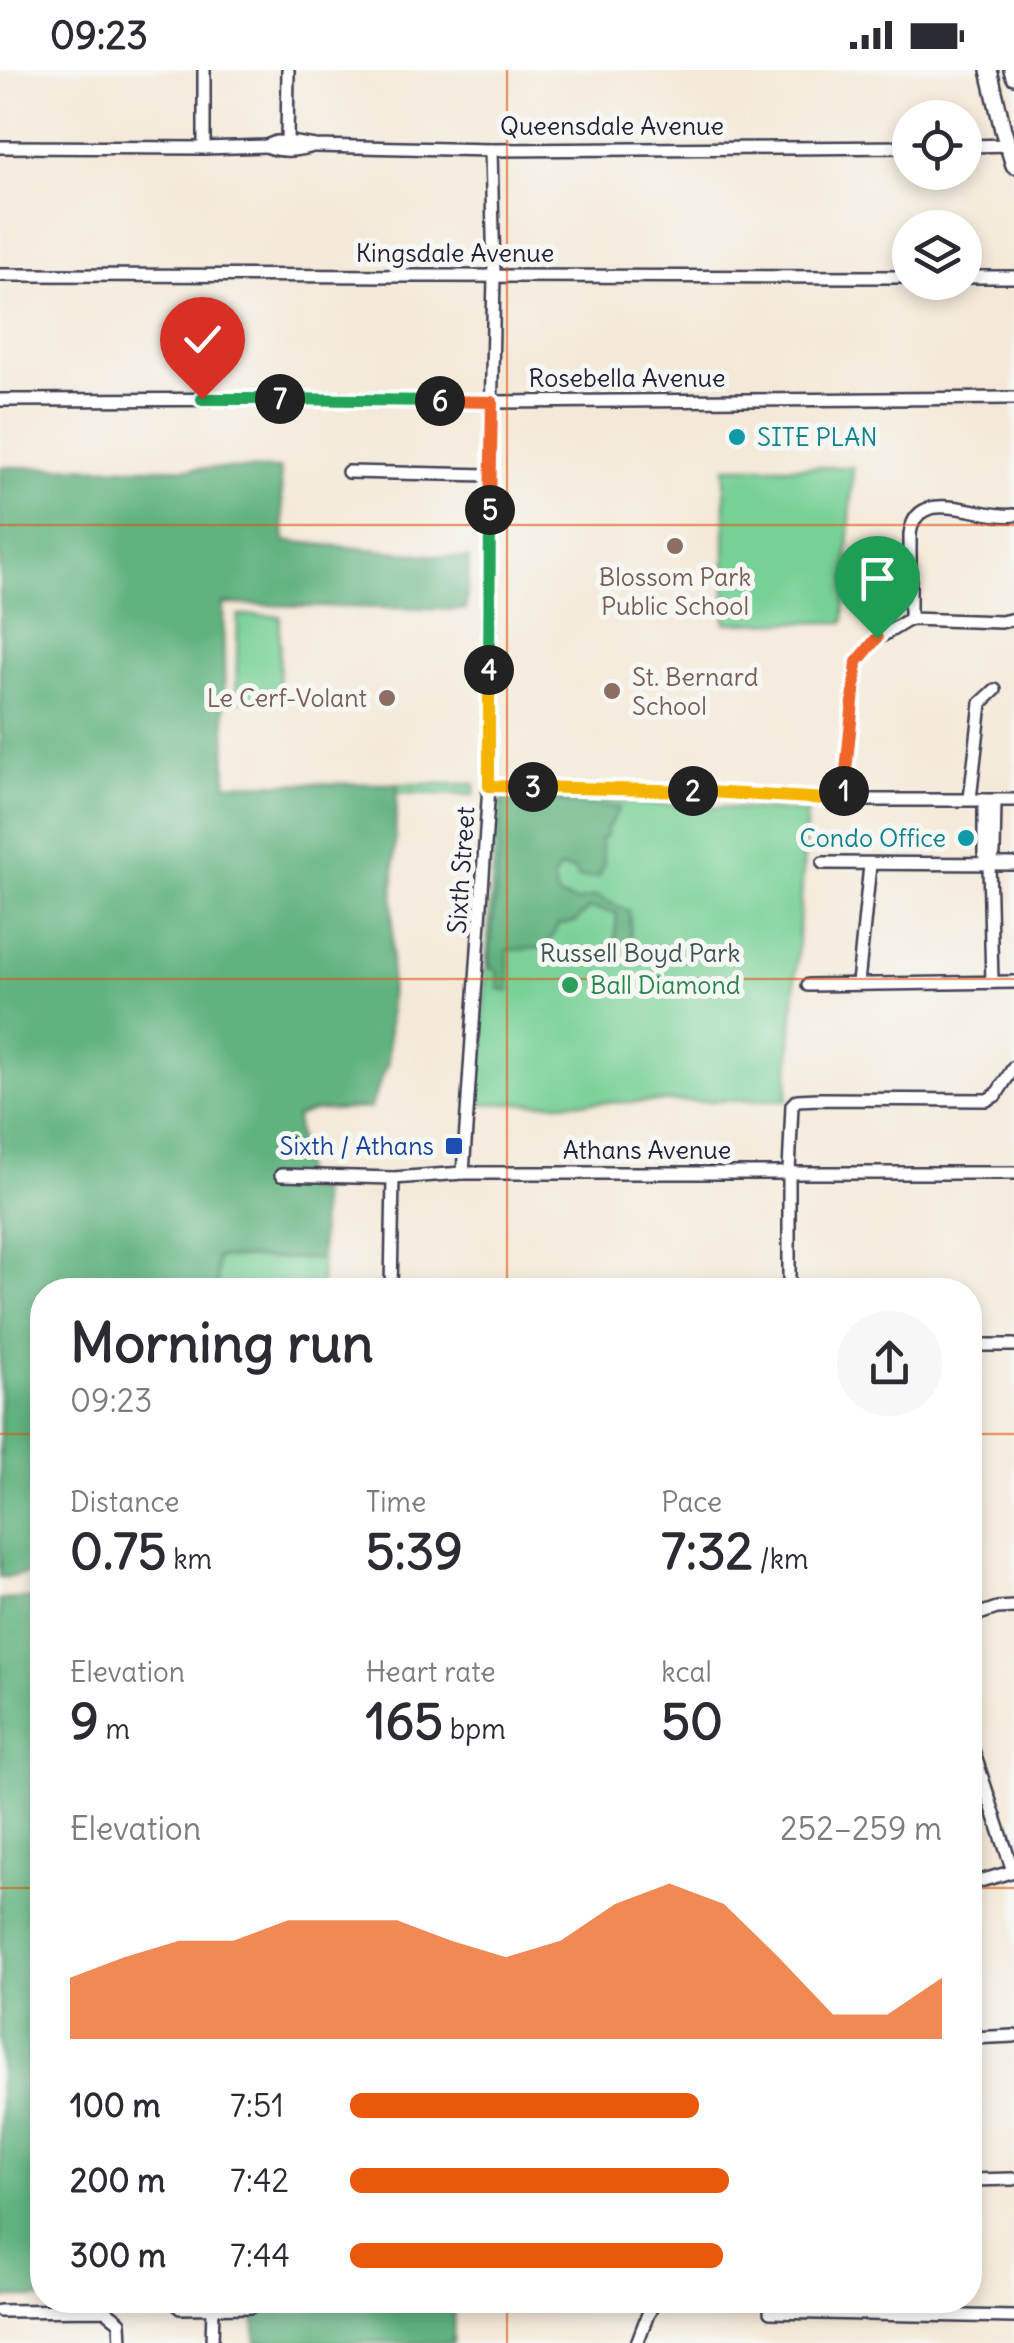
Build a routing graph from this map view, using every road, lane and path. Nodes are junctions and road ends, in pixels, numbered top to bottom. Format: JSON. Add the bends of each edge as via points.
{"nodes":[{"id":1,"x":204,"y":70,"type":"edge"},
{"id":2,"x":288,"y":70,"type":"edge"},
{"id":3,"x":989,"y":70,"type":"edge"},
{"id":4,"x":288,"y":142,"type":"junction"},
{"id":5,"x":1011,"y":145,"type":"edge"},
{"id":6,"x":266,"y":146,"type":"junction"},
{"id":7,"x":314,"y":146,"type":"junction"},
{"id":8,"x":982,"y":146,"type":"edge"},
{"id":9,"x":0,"y":147,"type":"edge"},
{"id":10,"x":892,"y":147,"type":"edge"},
{"id":11,"x":204,"y":148,"type":"junction"},
{"id":12,"x":491,"y":150,"type":"junction"},
{"id":13,"x":1014,"y":165,"type":"edge"},
{"id":14,"x":0,"y":275,"type":"edge"},
{"id":15,"x":494,"y":275,"type":"junction"},
{"id":16,"x":892,"y":277,"type":"edge"},
{"id":17,"x":982,"y":277,"type":"edge"},
{"id":18,"x":1014,"y":277,"type":"edge"},
{"id":19,"x":1014,"y":398,"type":"edge"},
{"id":20,"x":0,"y":400,"type":"edge"},
{"id":21,"x":492,"y":402,"type":"junction"},
{"id":22,"x":348,"y":472,"type":"dead end"},
{"id":23,"x":490,"y":474,"type":"junction"},
{"id":24,"x":1014,"y":515,"type":"edge"},
{"id":25,"x":910,"y":619,"type":"junction"},
{"id":26,"x":1014,"y":619,"type":"edge"},
{"id":27,"x":995,"y":690,"type":"dead end"},
{"id":28,"x":489,"y":786,"type":"junction"},
{"id":29,"x":970,"y":799,"type":"junction"},
{"id":30,"x":844,"y":800,"type":"junction"},
{"id":31,"x":990,"y":800,"type":"junction"},
{"id":32,"x":1014,"y":800,"type":"edge"},
{"id":33,"x":823,"y":864,"type":"dead end"},
{"id":34,"x":989,"y":864,"type":"junction"},
{"id":35,"x":1014,"y":864,"type":"edge"},
{"id":36,"x":870,"y":866,"type":"junction"},
{"id":37,"x":992,"y":982,"type":"junction"},
{"id":38,"x":1014,"y":982,"type":"edge"},
{"id":39,"x":858,"y":983,"type":"junction"},
{"id":40,"x":808,"y":985,"type":"dead end"},
{"id":41,"x":1014,"y":1067,"type":"edge"},
{"id":42,"x":789,"y":1172,"type":"junction"},
{"id":43,"x":463,"y":1173,"type":"junction"},
{"id":44,"x":1014,"y":1173,"type":"edge"},
{"id":45,"x":281,"y":1175,"type":"dead end"},
{"id":46,"x":393,"y":1178,"type":"junction"},
{"id":47,"x":392,"y":1278,"type":"edge"},
{"id":48,"x":789,"y":1278,"type":"edge"},
{"id":49,"x":982,"y":1345,"type":"edge"},
{"id":50,"x":1014,"y":1346,"type":"edge"},
{"id":51,"x":1014,"y":1607,"type":"edge"},
{"id":52,"x":982,"y":1613,"type":"edge"},
{"id":53,"x":982,"y":1776,"type":"edge"},
{"id":54,"x":1014,"y":1871,"type":"edge"},
{"id":55,"x":982,"y":1880,"type":"edge"},
{"id":56,"x":1014,"y":2036,"type":"edge"},
{"id":57,"x":982,"y":2037,"type":"edge"},
{"id":58,"x":1014,"y":2179,"type":"edge"},
{"id":59,"x":982,"y":2180,"type":"edge"},
{"id":60,"x":0,"y":2311,"type":"edge"},
{"id":61,"x":30,"y":2311,"type":"edge"},
{"id":62,"x":110,"y":2313,"type":"edge"},
{"id":63,"x":212,"y":2313,"type":"edge"},
{"id":64,"x":649,"y":2313,"type":"edge"},
{"id":65,"x":790,"y":2313,"type":"edge"},
{"id":66,"x":809,"y":2314,"type":"joint"},
{"id":67,"x":1014,"y":2317,"type":"edge"},
{"id":68,"x":121,"y":2343,"type":"edge"},
{"id":69,"x":212,"y":2343,"type":"edge"},
{"id":70,"x":637,"y":2343,"type":"edge"}],
"edges":[{"from":1,"to":11,"type":"street"},
{"from":2,"to":4,"type":"street"},
{"from":3,"to":5,"type":"main road"},
{"from":4,"to":6,"type":"street","name":"Queensdale Avenue"},
{"from":4,"to":7,"type":"street","name":"Queensdale Avenue"},
{"from":5,"to":8,"type":"street"},
{"from":5,"to":13,"type":"main road"},
{"from":6,"to":7,"type":"street","name":"Queensdale Avenue"},
{"from":6,"to":11,"type":"street","name":"Queensdale Avenue"},
{"from":7,"to":12,"type":"street","name":"Queensdale Avenue"},
{"from":9,"to":11,"type":"street","name":"Queensdale Avenue"},
{"from":10,"to":12,"type":"street","name":"Queensdale Avenue"},
{"from":12,"to":15,"type":"street","name":"Sixth Street"},
{"from":14,"to":15,"type":"street","name":"Kingsdale Avenue"},
{"from":15,"to":16,"type":"street","name":"Kingsdale Avenue"},
{"from":15,"to":21,"type":"street","name":"Sixth Street"},
{"from":17,"to":18,"type":"street"},
{"from":19,"to":21,"type":"street","name":"Rosebella Avenue"},
{"from":20,"to":21,"type":"street","name":"Rosebella Avenue"},
{"from":21,"to":23,"type":"street","name":"Sixth Street"},
{"from":22,"to":23,"type":"street"},
{"from":23,"to":28,"type":"street","name":"Sixth Street"},
{"from":24,"to":25,"type":"street","via":[[936,506],[916,515]]},
{"from":25,"to":26,"type":"street"},
{"from":25,"to":30,"type":"street","via":[[877,638],[857,662]]},
{"from":27,"to":29,"type":"street","via":[[981,703]]},
{"from":28,"to":30,"type":"street"},
{"from":28,"to":43,"type":"street","name":"Sixth Street"},
{"from":29,"to":30,"type":"street"},
{"from":29,"to":31,"type":"street"},
{"from":31,"to":32,"type":"street"},
{"from":31,"to":34,"type":"street","via":[[984,854]]},
{"from":33,"to":36,"type":"street"},
{"from":34,"to":35,"type":"street"},
{"from":34,"to":36,"type":"street"},
{"from":34,"to":37,"type":"street"},
{"from":36,"to":39,"type":"street"},
{"from":37,"to":38,"type":"street"},
{"from":37,"to":39,"type":"street"},
{"from":39,"to":40,"type":"street"},
{"from":41,"to":42,"type":"street","via":[[987,1100],[797,1100]]},
{"from":42,"to":43,"type":"street","name":"Athans Avenue"},
{"from":42,"to":44,"type":"street","name":"Athans Avenue"},
{"from":42,"to":48,"type":"street"},
{"from":43,"to":46,"type":"street","name":"Athans Avenue"},
{"from":45,"to":46,"type":"street","name":"Athans Avenue"},
{"from":46,"to":47,"type":"street"},
{"from":49,"to":50,"type":"street"},
{"from":51,"to":52,"type":"street"},
{"from":53,"to":54,"type":"street"},
{"from":54,"to":55,"type":"street"},
{"from":56,"to":57,"type":"street"},
{"from":58,"to":59,"type":"street"},
{"from":60,"to":61,"type":"street"},
{"from":62,"to":68,"type":"street","via":[[120,2322]]},
{"from":63,"to":69,"type":"street"},
{"from":64,"to":70,"type":"street"},
{"from":65,"to":66,"type":"street"},
{"from":66,"to":67,"type":"street"}]}
